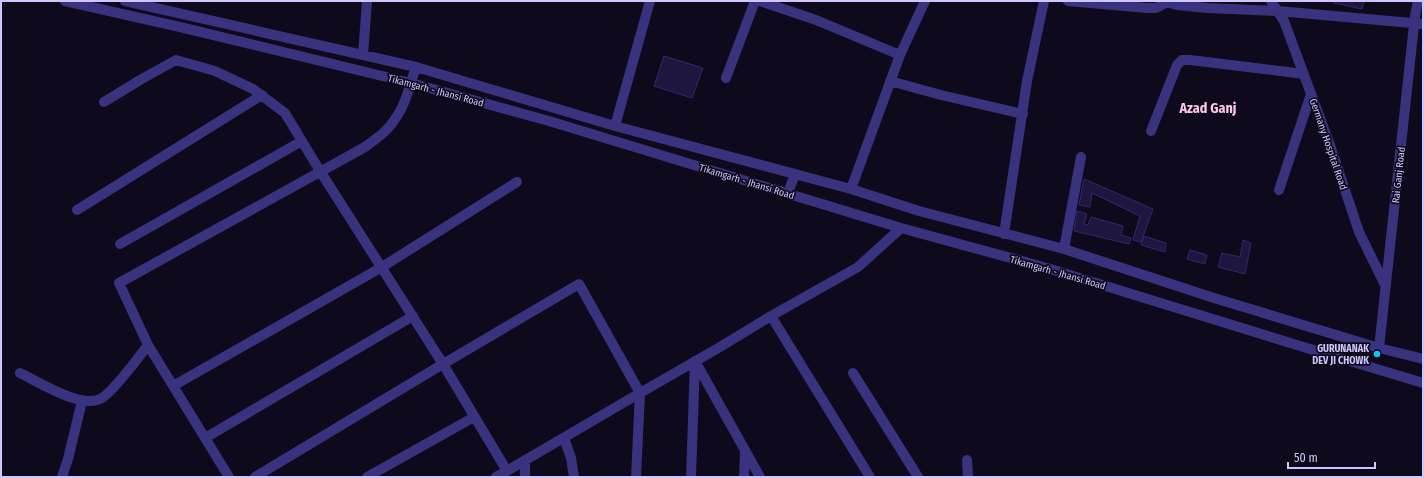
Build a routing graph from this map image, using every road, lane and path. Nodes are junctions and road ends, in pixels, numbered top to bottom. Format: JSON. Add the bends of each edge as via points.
{"nodes":[{"id":1,"x":65,"y":1,"type":"edge"},
{"id":2,"x":125,"y":1,"type":"edge"},
{"id":3,"x":367,"y":1,"type":"edge"},
{"id":4,"x":650,"y":1,"type":"edge"},
{"id":5,"x":755,"y":1,"type":"edge"},
{"id":6,"x":760,"y":1,"type":"edge"},
{"id":7,"x":925,"y":1,"type":"edge"},
{"id":8,"x":1044,"y":1,"type":"edge"},
{"id":9,"x":1068,"y":1,"type":"edge"},
{"id":10,"x":1271,"y":1,"type":"edge"},
{"id":11,"x":1418,"y":1,"type":"edge"},
{"id":12,"x":1278,"y":11,"type":"junction"},
{"id":13,"x":1419,"y":23,"type":"edge"},
{"id":14,"x":363,"y":55,"type":"junction"},
{"id":15,"x":900,"y":55,"type":"junction"},
{"id":16,"x":416,"y":67,"type":"junction"},
{"id":17,"x":1304,"y":74,"type":"junction"},
{"id":18,"x":726,"y":78,"type":"dead end"},
{"id":19,"x":890,"y":81,"type":"junction"},
{"id":20,"x":411,"y":83,"type":"junction"},
{"id":21,"x":1311,"y":94,"type":"junction"},
{"id":22,"x":262,"y":96,"type":"junction"},
{"id":23,"x":104,"y":102,"type":"dead end"},
{"id":24,"x":1022,"y":114,"type":"junction"},
{"id":25,"x":615,"y":126,"type":"junction"},
{"id":26,"x":1151,"y":131,"type":"dead end"},
{"id":27,"x":302,"y":141,"type":"junction"},
{"id":28,"x":1081,"y":157,"type":"dead end"},
{"id":29,"x":320,"y":171,"type":"junction"},
{"id":30,"x":794,"y":174,"type":"junction"},
{"id":31,"x":517,"y":182,"type":"dead end"},
{"id":32,"x":851,"y":189,"type":"junction"},
{"id":33,"x":1279,"y":190,"type":"dead end"},
{"id":34,"x":788,"y":193,"type":"junction"},
{"id":35,"x":78,"y":210,"type":"dead end"},
{"id":36,"x":901,"y":228,"type":"junction"},
{"id":37,"x":1004,"y":234,"type":"junction"},
{"id":38,"x":120,"y":244,"type":"dead end"},
{"id":39,"x":1064,"y":249,"type":"junction"},
{"id":40,"x":382,"y":267,"type":"junction"},
{"id":41,"x":1386,"y":287,"type":"junction"},
{"id":42,"x":412,"y":316,"type":"junction"},
{"id":43,"x":771,"y":316,"type":"junction"},
{"id":44,"x":148,"y":345,"type":"junction"},
{"id":45,"x":1379,"y":348,"type":"junction"},
{"id":46,"x":1423,"y":359,"type":"edge"},
{"id":47,"x":695,"y":361,"type":"junction"},
{"id":48,"x":443,"y":364,"type":"junction"},
{"id":49,"x":20,"y":373,"type":"dead end"},
{"id":50,"x":853,"y":373,"type":"dead end"},
{"id":51,"x":1423,"y":383,"type":"edge"},
{"id":52,"x":173,"y":386,"type":"junction"},
{"id":53,"x":640,"y":393,"type":"junction"},
{"id":54,"x":82,"y":401,"type":"junction"},
{"id":55,"x":474,"y":416,"type":"junction"},
{"id":56,"x":205,"y":438,"type":"junction"},
{"id":57,"x":564,"y":438,"type":"junction"},
{"id":58,"x":745,"y":450,"type":"junction"},
{"id":59,"x":525,"y":460,"type":"junction"},
{"id":60,"x":967,"y":460,"type":"dead end"},
{"id":61,"x":507,"y":471,"type":"junction"},
{"id":62,"x":62,"y":477,"type":"edge"},
{"id":63,"x":229,"y":477,"type":"edge"},
{"id":64,"x":255,"y":477,"type":"edge"},
{"id":65,"x":367,"y":477,"type":"edge"},
{"id":66,"x":496,"y":477,"type":"edge"},
{"id":67,"x":525,"y":477,"type":"edge"},
{"id":68,"x":574,"y":477,"type":"edge"},
{"id":69,"x":636,"y":477,"type":"edge"},
{"id":70,"x":690,"y":477,"type":"edge"},
{"id":71,"x":744,"y":477,"type":"edge"},
{"id":72,"x":760,"y":477,"type":"edge"},
{"id":73,"x":870,"y":477,"type":"edge"},
{"id":74,"x":918,"y":477,"type":"edge"},
{"id":75,"x":968,"y":477,"type":"edge"}],
"edges":[{"from":1,"to":20,"type":"street","name":"Tikamgarh - Jhansi Road"},
{"from":2,"to":14,"type":"street"},
{"from":3,"to":14,"type":"street"},
{"from":4,"to":25,"type":"street"},
{"from":5,"to":18,"type":"street"},
{"from":6,"to":15,"type":"street","via":[[816,20]]},
{"from":7,"to":15,"type":"street"},
{"from":8,"to":24,"type":"street"},
{"from":9,"to":12,"type":"street","via":[[1147,8],[1156,8],[1167,2],[1207,8]]},
{"from":10,"to":12,"type":"street","name":"Germany Hospital Road"},
{"from":11,"to":13,"type":"street","name":"Rai Ganj Road"},
{"from":12,"to":13,"type":"street"},
{"from":12,"to":17,"type":"street","name":"Germany Hospital Road"},
{"from":13,"to":41,"type":"street","name":"Rai Ganj Road"},
{"from":14,"to":16,"type":"street"},
{"from":15,"to":19,"type":"street"},
{"from":16,"to":20,"type":"street"},
{"from":16,"to":25,"type":"street"},
{"from":17,"to":21,"type":"street","name":"Germany Hospital Road"},
{"from":17,"to":26,"type":"street","via":[[1182,60],[1177,66]]},
{"from":19,"to":24,"type":"street","via":[[941,96]]},
{"from":19,"to":32,"type":"street"},
{"from":20,"to":29,"type":"street","via":[[395,120],[380,136]]},
{"from":20,"to":34,"type":"street","name":"Tikamgarh - Jhansi Road","via":[[549,121]]},
{"from":21,"to":33,"type":"street"},
{"from":21,"to":41,"type":"street","name":"Germany Hospital Road","via":[[1359,232]]},
{"from":22,"to":23,"type":"street","via":[[215,71],[176,60]]},
{"from":22,"to":27,"type":"street","via":[[285,113]]},
{"from":22,"to":35,"type":"street"},
{"from":24,"to":37,"type":"street"},
{"from":25,"to":30,"type":"street"},
{"from":27,"to":29,"type":"street"},
{"from":27,"to":38,"type":"street"},
{"from":28,"to":39,"type":"street"},
{"from":29,"to":40,"type":"street"},
{"from":29,"to":44,"type":"street","via":[[119,283]]},
{"from":30,"to":32,"type":"street"},
{"from":30,"to":34,"type":"street"},
{"from":31,"to":40,"type":"street"},
{"from":32,"to":37,"type":"street"},
{"from":34,"to":36,"type":"street","name":"Tikamgarh - Jhansi Road"},
{"from":36,"to":43,"type":"street","via":[[858,267]]},
{"from":36,"to":51,"type":"street","name":"Tikamgarh - Jhansi Road","via":[[1047,268]]},
{"from":37,"to":39,"type":"street"},
{"from":39,"to":45,"type":"street"},
{"from":40,"to":42,"type":"street"},
{"from":40,"to":52,"type":"street"},
{"from":41,"to":45,"type":"street","name":"Rai Ganj Road"},
{"from":42,"to":48,"type":"street"},
{"from":42,"to":56,"type":"street"},
{"from":43,"to":47,"type":"street"},
{"from":43,"to":73,"type":"street"},
{"from":44,"to":52,"type":"street"},
{"from":44,"to":54,"type":"street","via":[[109,392],[100,399]]},
{"from":45,"to":46,"type":"street"},
{"from":47,"to":53,"type":"street"},
{"from":47,"to":58,"type":"street"},
{"from":47,"to":70,"type":"street"},
{"from":48,"to":53,"type":"street","via":[[579,284]]},
{"from":48,"to":55,"type":"street"},
{"from":48,"to":64,"type":"street"},
{"from":49,"to":54,"type":"street","via":[[69,398]]},
{"from":50,"to":74,"type":"street"},
{"from":52,"to":56,"type":"street"},
{"from":53,"to":57,"type":"street"},
{"from":53,"to":69,"type":"street"},
{"from":54,"to":62,"type":"street"},
{"from":55,"to":61,"type":"street"},
{"from":55,"to":65,"type":"street"},
{"from":56,"to":63,"type":"street"},
{"from":57,"to":59,"type":"street"},
{"from":57,"to":68,"type":"street"},
{"from":58,"to":71,"type":"street"},
{"from":58,"to":72,"type":"street"},
{"from":59,"to":61,"type":"street"},
{"from":59,"to":67,"type":"street"},
{"from":60,"to":75,"type":"street"},
{"from":61,"to":66,"type":"street"}]}
